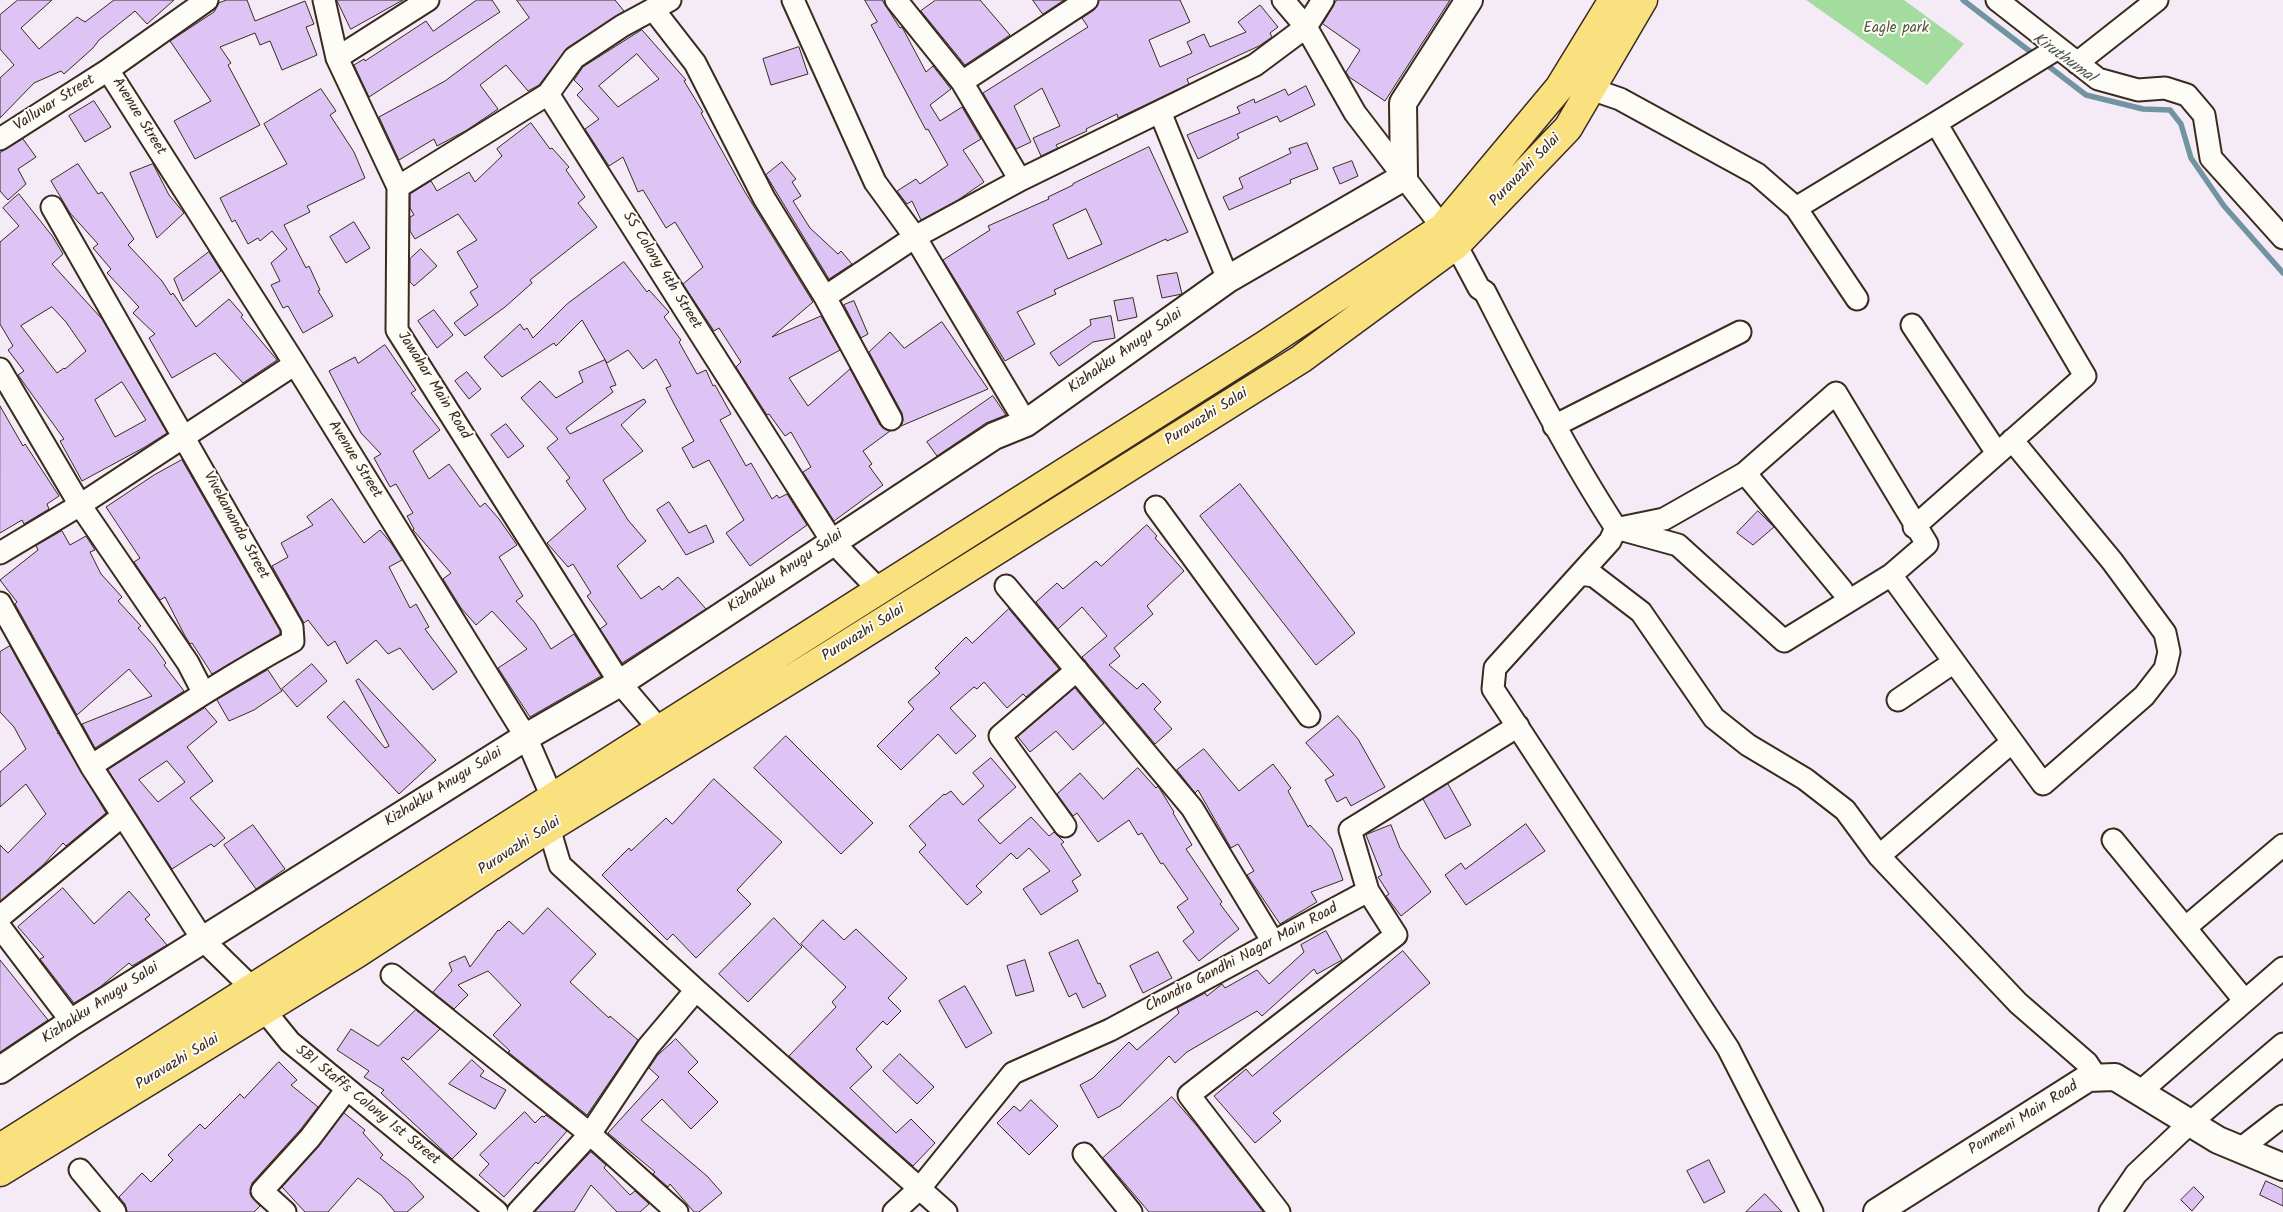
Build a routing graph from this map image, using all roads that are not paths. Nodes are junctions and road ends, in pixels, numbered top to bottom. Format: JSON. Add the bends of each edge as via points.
{"nodes":[{"id":1,"x":207,"y":0,"type":"edge"},
{"id":2,"x":324,"y":0,"type":"edge"},
{"id":3,"x":428,"y":0,"type":"edge"},
{"id":4,"x":793,"y":0,"type":"edge"},
{"id":5,"x":896,"y":0,"type":"edge"},
{"id":6,"x":1087,"y":0,"type":"edge"},
{"id":7,"x":1284,"y":0,"type":"edge"},
{"id":8,"x":1323,"y":0,"type":"edge"},
{"id":9,"x":1469,"y":0,"type":"edge"},
{"id":10,"x":1613,"y":0,"type":"edge"},
{"id":11,"x":1643,"y":0,"type":"edge"},
{"id":12,"x":1997,"y":0,"type":"edge"},
{"id":13,"x":2157,"y":0,"type":"edge"},
{"id":14,"x":661,"y":5,"type":"edge"},
{"id":15,"x":1306,"y":27,"type":"junction"},
{"id":16,"x":2058,"y":48,"type":"junction"},
{"id":17,"x":337,"y":58,"type":"junction"},
{"id":18,"x":2077,"y":63,"type":"junction"},
{"id":19,"x":108,"y":70,"type":"junction"},
{"id":20,"x":962,"y":82,"type":"junction"},
{"id":21,"x":1591,"y":89,"type":"junction"},
{"id":22,"x":548,"y":94,"type":"junction"},
{"id":23,"x":1160,"y":112,"type":"junction"},
{"id":24,"x":1936,"y":123,"type":"junction"},
{"id":25,"x":0,"y":139,"type":"edge"},
{"id":26,"x":1404,"y":177,"type":"junction"},
{"id":27,"x":1020,"y":180,"type":"junction"},
{"id":28,"x":398,"y":187,"type":"junction"},
{"id":29,"x":52,"y":207,"type":"dead end"},
{"id":30,"x":1796,"y":208,"type":"junction"},
{"id":31,"x":1449,"y":236,"type":"junction"},
{"id":32,"x":915,"y":237,"type":"junction"},
{"id":33,"x":2283,"y":238,"type":"edge"},
{"id":34,"x":1228,"y":279,"type":"junction"},
{"id":35,"x":825,"y":297,"type":"junction"},
{"id":36,"x":1857,"y":299,"type":"dead end"},
{"id":37,"x":1912,"y":325,"type":"dead end"},
{"id":38,"x":1740,"y":332,"type":"dead end"},
{"id":39,"x":295,"y":364,"type":"junction"},
{"id":40,"x":0,"y":369,"type":"edge"},
{"id":41,"x":891,"y":418,"type":"dead end"},
{"id":42,"x":1026,"y":423,"type":"junction"},
{"id":43,"x":1554,"y":426,"type":"junction"},
{"id":44,"x":184,"y":436,"type":"junction"},
{"id":45,"x":2005,"y":447,"type":"junction"},
{"id":46,"x":1745,"y":473,"type":"junction"},
{"id":47,"x":80,"y":504,"type":"junction"},
{"id":48,"x":1156,"y":507,"type":"dead end"},
{"id":49,"x":1914,"y":526,"type":"junction"},
{"id":50,"x":1616,"y":528,"type":"junction"},
{"id":51,"x":832,"y":542,"type":"junction"},
{"id":52,"x":0,"y":553,"type":"edge"},
{"id":53,"x":1580,"y":574,"type":"junction"},
{"id":54,"x":1891,"y":575,"type":"junction"},
{"id":55,"x":1006,"y":586,"type":"dead end"},
{"id":56,"x":878,"y":589,"type":"junction"},
{"id":57,"x":1842,"y":590,"type":"dead end"},
{"id":58,"x":0,"y":603,"type":"edge"},
{"id":59,"x":1954,"y":662,"type":"junction"},
{"id":60,"x":1078,"y":670,"type":"junction"},
{"id":61,"x":620,"y":683,"type":"junction"},
{"id":62,"x":203,"y":692,"type":"junction"},
{"id":63,"x":1898,"y":700,"type":"dead end"},
{"id":64,"x":1309,"y":716,"type":"dead end"},
{"id":65,"x":1518,"y":726,"type":"junction"},
{"id":66,"x":659,"y":729,"type":"junction"},
{"id":67,"x":526,"y":737,"type":"junction"},
{"id":68,"x":2012,"y":742,"type":"junction"},
{"id":69,"x":91,"y":766,"type":"junction"},
{"id":70,"x":552,"y":797,"type":"junction"},
{"id":71,"x":122,"y":816,"type":"junction"},
{"id":72,"x":1065,"y":826,"type":"dead end"},
{"id":73,"x":549,"y":828,"type":"junction"},
{"id":74,"x":2112,"y":840,"type":"dead end"},
{"id":75,"x":2283,"y":845,"type":"edge"},
{"id":76,"x":1880,"y":856,"type":"junction"},
{"id":77,"x":1368,"y":891,"type":"junction"},
{"id":78,"x":0,"y":917,"type":"edge"},
{"id":79,"x":0,"y":927,"type":"edge"},
{"id":80,"x":2185,"y":928,"type":"junction"},
{"id":81,"x":203,"y":940,"type":"junction"},
{"id":82,"x":1273,"y":942,"type":"junction"},
{"id":83,"x":2283,"y":968,"type":"edge"},
{"id":84,"x":392,"y":975,"type":"dead end"},
{"id":85,"x":250,"y":987,"type":"junction"},
{"id":86,"x":696,"y":990,"type":"junction"},
{"id":87,"x":2245,"y":1001,"type":"junction"},
{"id":88,"x":264,"y":1010,"type":"junction"},
{"id":89,"x":72,"y":1022,"type":"junction"},
{"id":90,"x":2283,"y":1044,"type":"edge"},
{"id":91,"x":0,"y":1070,"type":"edge"},
{"id":92,"x":2097,"y":1078,"type":"junction"},
{"id":93,"x":347,"y":1089,"type":"junction"},
{"id":94,"x":2140,"y":1092,"type":"junction"},
{"id":95,"x":2283,"y":1116,"type":"edge"},
{"id":96,"x":2190,"y":1123,"type":"junction"},
{"id":97,"x":590,"y":1134,"type":"junction"},
{"id":98,"x":0,"y":1148,"type":"edge"},
{"id":99,"x":2240,"y":1150,"type":"junction"},
{"id":100,"x":1084,"y":1154,"type":"dead end"},
{"id":101,"x":2283,"y":1167,"type":"edge"},
{"id":102,"x":80,"y":1170,"type":"dead end"},
{"id":103,"x":0,"y":1172,"type":"edge"},
{"id":104,"x":920,"y":1188,"type":"junction"},
{"id":105,"x":115,"y":1212,"type":"edge"},
{"id":106,"x":285,"y":1212,"type":"edge"},
{"id":107,"x":497,"y":1212,"type":"edge"},
{"id":108,"x":518,"y":1212,"type":"edge"},
{"id":109,"x":676,"y":1212,"type":"edge"},
{"id":110,"x":894,"y":1212,"type":"edge"},
{"id":111,"x":946,"y":1212,"type":"edge"},
{"id":112,"x":1131,"y":1212,"type":"edge"},
{"id":113,"x":1279,"y":1212,"type":"edge"},
{"id":114,"x":1812,"y":1212,"type":"edge"},
{"id":115,"x":1877,"y":1212,"type":"edge"},
{"id":116,"x":2110,"y":1212,"type":"edge"}],
"edges":[{"from":1,"to":19,"type":"street","name":"Valluvar Street"},
{"from":2,"to":17,"type":"street","name":"Jawahar Main Road"},
{"from":3,"to":17,"type":"street"},
{"from":4,"to":32,"type":"street","via":[[875,182]]},
{"from":5,"to":20,"type":"street"},
{"from":6,"to":20,"type":"street"},
{"from":7,"to":15,"type":"street"},
{"from":8,"to":15,"type":"street"},
{"from":9,"to":26,"type":"street","via":[[1403,103]]},
{"from":10,"to":31,"type":"main road","name":"Puravazhi Salai","via":[[1559,88]]},
{"from":11,"to":21,"type":"main road","name":"Puravazhi Salai"},
{"from":12,"to":16,"type":"street"},
{"from":13,"to":18,"type":"street"},
{"from":14,"to":22,"type":"street","via":[[574,58]]},
{"from":14,"to":35,"type":"street","via":[[695,63],[764,198]]},
{"from":15,"to":23,"type":"street","via":[[1255,65]]},
{"from":15,"to":26,"type":"street","via":[[1355,113]]},
{"from":16,"to":18,"type":"street"},
{"from":16,"to":24,"type":"street"},
{"from":17,"to":28,"type":"street","name":"Jawahar Main Road"},
{"from":18,"to":33,"type":"street","via":[[2098,79],[2138,90],[2165,88],[2187,96],[2204,115],[2211,158]]},
{"from":19,"to":25,"type":"street","name":"Valluvar Street"},
{"from":19,"to":39,"type":"street","name":"Avenue Street"},
{"from":20,"to":27,"type":"street"},
{"from":21,"to":30,"type":"street","via":[[1620,99],[1756,174]]},
{"from":21,"to":31,"type":"main road","name":"Puravazhi Salai","via":[[1568,128]]},
{"from":22,"to":28,"type":"street"},
{"from":22,"to":51,"type":"street","name":"SS Colony 4th Street"},
{"from":23,"to":27,"type":"street"},
{"from":23,"to":34,"type":"street"},
{"from":24,"to":30,"type":"street"},
{"from":24,"to":45,"type":"street","via":[[2086,376]]},
{"from":26,"to":31,"type":"street"},
{"from":26,"to":34,"type":"street","name":"Kizhakku Anugu Salai"},
{"from":27,"to":32,"type":"street"},
{"from":28,"to":61,"type":"street","name":"Jawahar Main Road","via":[[397,330]]},
{"from":29,"to":44,"type":"street","name":"Vivekananda Street"},
{"from":30,"to":36,"type":"street"},
{"from":31,"to":43,"type":"street","via":[[1479,288],[1485,292]]},
{"from":31,"to":56,"type":"main road","name":"Puravazhi Salai","via":[[1266,345]]},
{"from":31,"to":73,"type":"main road","name":"Puravazhi Salai","via":[[1301,359]]},
{"from":32,"to":35,"type":"street"},
{"from":32,"to":42,"type":"street"},
{"from":34,"to":42,"type":"street","name":"Kizhakku Anugu Salai"},
{"from":35,"to":41,"type":"street"},
{"from":37,"to":45,"type":"street"},
{"from":38,"to":43,"type":"street"},
{"from":39,"to":44,"type":"street"},
{"from":39,"to":67,"type":"street","name":"Avenue Street"},
{"from":40,"to":47,"type":"street"},
{"from":42,"to":51,"type":"street","name":"Kizhakku Anugu Salai","via":[[994,436]]},
{"from":43,"to":50,"type":"street"},
{"from":44,"to":47,"type":"street"},
{"from":44,"to":62,"type":"street","name":"Vivekananda Street","via":[[292,627],[293,641]]},
{"from":45,"to":49,"type":"street"},
{"from":45,"to":68,"type":"street","via":[[2112,561],[2164,632],[2169,652],[2165,669],[2144,696],[2043,784]]},
{"from":46,"to":49,"type":"street","via":[[1836,393]]},
{"from":46,"to":50,"type":"street","via":[[1664,519]]},
{"from":46,"to":57,"type":"street"},
{"from":47,"to":52,"type":"street"},
{"from":47,"to":62,"type":"street","via":[[188,663]]},
{"from":48,"to":64,"type":"street"},
{"from":49,"to":54,"type":"street","via":[[1927,544]]},
{"from":50,"to":53,"type":"street","via":[[1610,541]]},
{"from":50,"to":54,"type":"street","via":[[1678,545],[1784,641]]},
{"from":51,"to":56,"type":"street","name":"SS Colony 4th Street"},
{"from":51,"to":61,"type":"street","name":"Kizhakku Anugu Salai"},
{"from":53,"to":65,"type":"street","via":[[1496,668],[1494,689]]},
{"from":53,"to":76,"type":"street","via":[[1594,576],[1641,612],[1714,718],[1748,745],[1806,779],[1845,810]]},
{"from":54,"to":59,"type":"street"},
{"from":55,"to":60,"type":"street"},
{"from":56,"to":66,"type":"main road","name":"Puravazhi Salai"},
{"from":58,"to":69,"type":"street","name":"SBI Staffs Colony 1st Street"},
{"from":59,"to":63,"type":"street"},
{"from":59,"to":68,"type":"street"},
{"from":60,"to":72,"type":"street","via":[[1000,736]]},
{"from":60,"to":82,"type":"street","via":[[1192,808]]},
{"from":61,"to":66,"type":"street","name":"Jawahar Main Road"},
{"from":61,"to":67,"type":"street","name":"Kizhakku Anugu Salai"},
{"from":62,"to":69,"type":"street","name":"Vivekananda Street"},
{"from":65,"to":77,"type":"street","via":[[1350,830]]},
{"from":65,"to":114,"type":"street","via":[[1728,1048]]},
{"from":66,"to":70,"type":"main road","name":"Puravazhi Salai"},
{"from":67,"to":70,"type":"street","name":"Avenue Street"},
{"from":67,"to":81,"type":"street","name":"Kizhakku Anugu Salai"},
{"from":68,"to":76,"type":"street"},
{"from":69,"to":71,"type":"street","name":"SBI Staffs Colony 1st Street"},
{"from":70,"to":73,"type":"street","name":"Avenue Street"},
{"from":70,"to":85,"type":"main road","name":"Puravazhi Salai"},
{"from":71,"to":78,"type":"street"},
{"from":71,"to":81,"type":"street","name":"SBI Staffs Colony 1st Street"},
{"from":73,"to":86,"type":"street","name":"Avenue Street","via":[[560,865]]},
{"from":73,"to":88,"type":"main road","name":"Puravazhi Salai"},
{"from":74,"to":80,"type":"street"},
{"from":75,"to":80,"type":"street"},
{"from":76,"to":92,"type":"street","via":[[2018,1003],[2087,1062]]},
{"from":77,"to":82,"type":"street","name":"Chandra Gandhi Nagar Main Road"},
{"from":77,"to":113,"type":"street","via":[[1396,935],[1189,1095]]},
{"from":79,"to":89,"type":"street"},
{"from":80,"to":87,"type":"street"},
{"from":81,"to":85,"type":"street","name":"SBI Staffs Colony 1st Street"},
{"from":81,"to":89,"type":"street","name":"Kizhakku Anugu Salai"},
{"from":82,"to":104,"type":"street","name":"Chandra Gandhi Nagar Main Road","via":[[1110,1030],[1013,1073]]},
{"from":83,"to":87,"type":"street"},
{"from":84,"to":97,"type":"street"},
{"from":85,"to":88,"type":"street","name":"SBI Staffs Colony 1st Street"},
{"from":85,"to":98,"type":"main road","name":"Puravazhi Salai"},
{"from":86,"to":97,"type":"street","via":[[648,1047]]},
{"from":86,"to":104,"type":"street"},
{"from":87,"to":94,"type":"street"},
{"from":88,"to":93,"type":"street","name":"SBI Staffs Colony 1st Street","via":[[290,1042]]},
{"from":88,"to":103,"type":"main road","name":"Puravazhi Salai"},
{"from":89,"to":91,"type":"street","name":"Kizhakku Anugu Salai"},
{"from":90,"to":96,"type":"street"},
{"from":92,"to":94,"type":"street","name":"Ponmeni Main Road","via":[[2115,1077]]},
{"from":92,"to":115,"type":"street","name":"Ponmeni Main Road","via":[[2088,1078]]},
{"from":93,"to":106,"type":"street","via":[[310,1138],[262,1191]]},
{"from":93,"to":107,"type":"street","name":"SBI Staffs Colony 1st Street"},
{"from":94,"to":96,"type":"street","name":"Ponmeni Main Road"},
{"from":95,"to":99,"type":"street"},
{"from":96,"to":99,"type":"street","name":"Ponmeni Main Road"},
{"from":96,"to":116,"type":"street","via":[[2136,1174]]},
{"from":97,"to":108,"type":"street"},
{"from":97,"to":109,"type":"street"},
{"from":99,"to":101,"type":"street","name":"Ponmeni Main Road"},
{"from":100,"to":112,"type":"street"},
{"from":102,"to":105,"type":"street"},
{"from":104,"to":110,"type":"street","name":"Chandra Gandhi Nagar Main Road"},
{"from":104,"to":111,"type":"street"}]}
